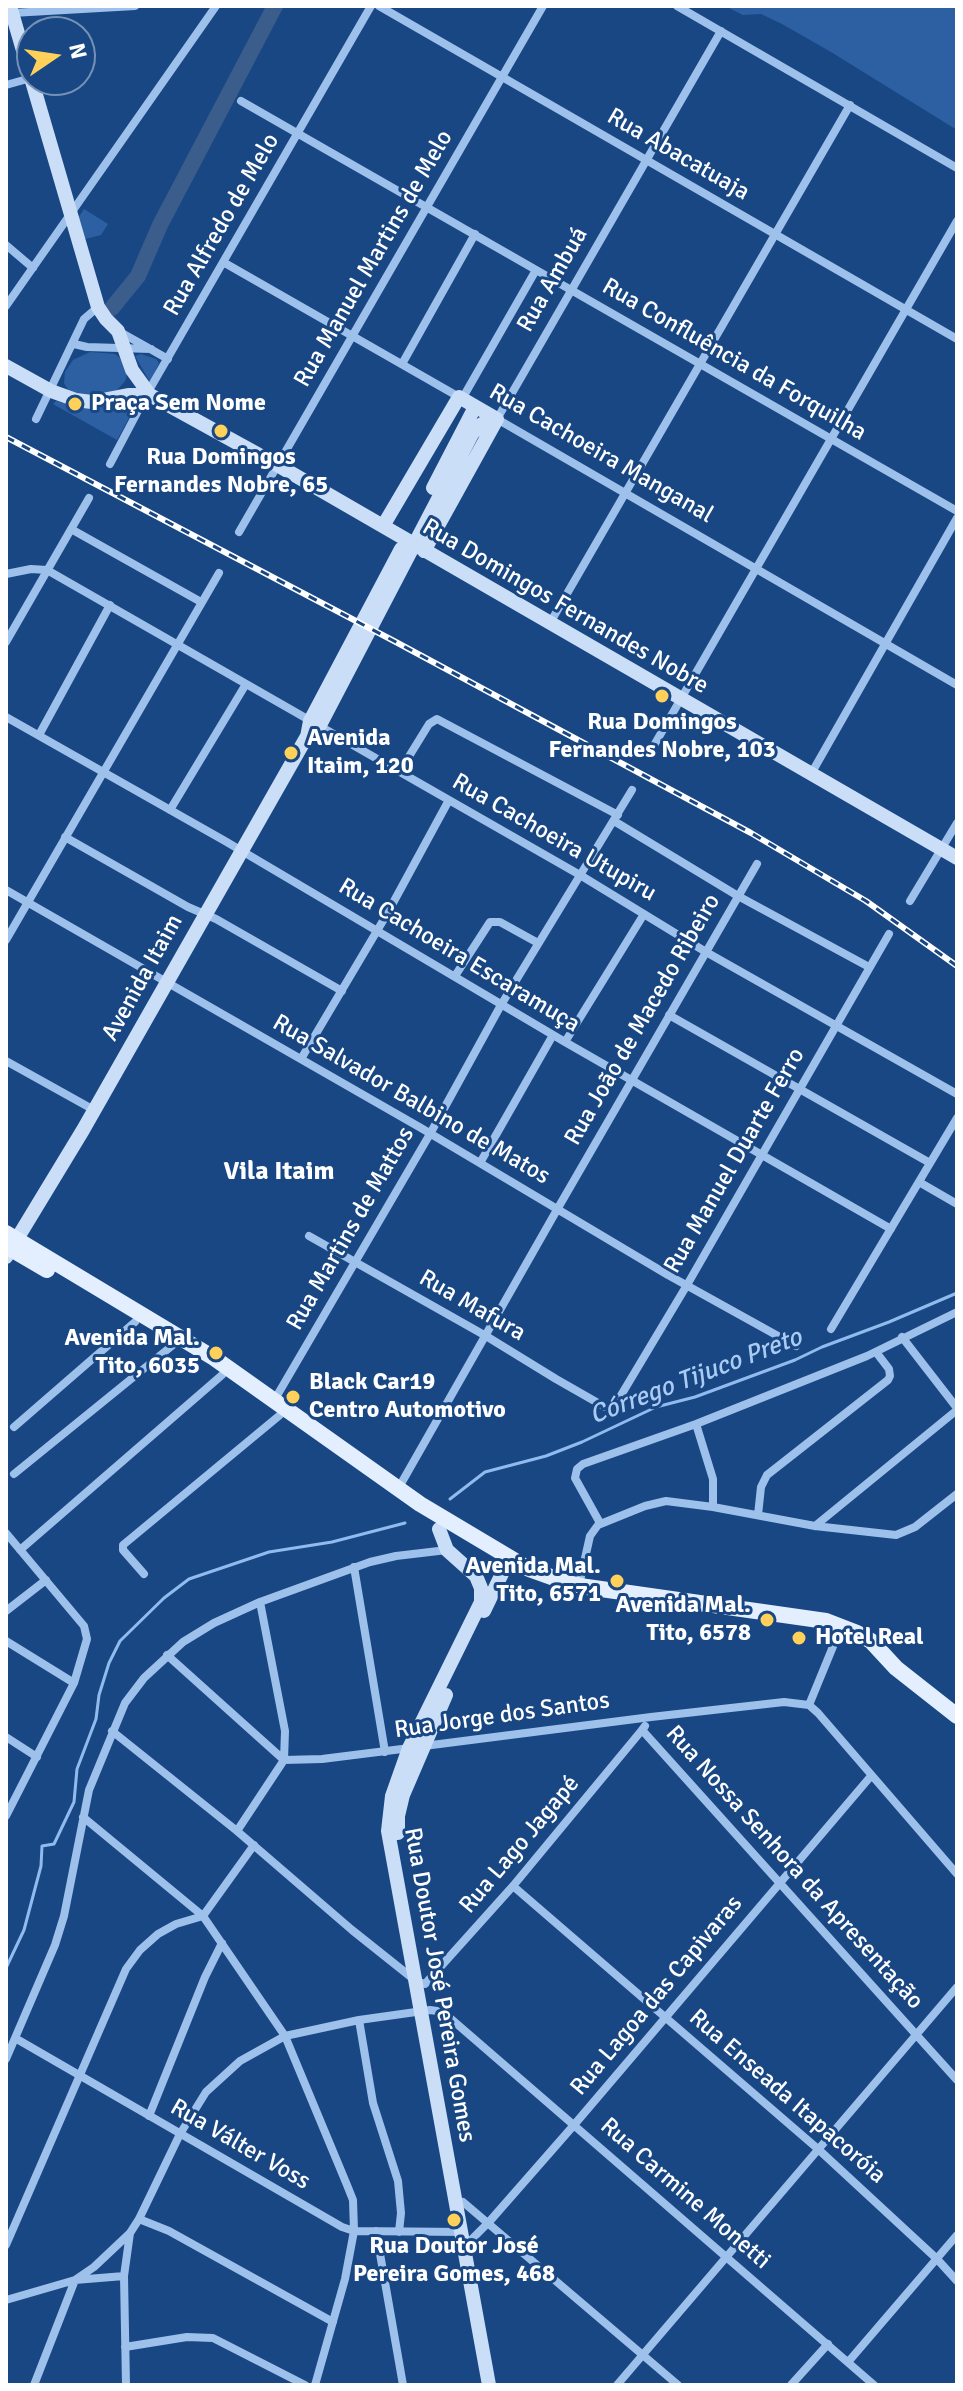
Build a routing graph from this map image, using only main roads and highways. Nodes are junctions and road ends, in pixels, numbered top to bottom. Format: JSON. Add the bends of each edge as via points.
{"nodes":[{"id":1,"x":10,"y":1245,"type":"edge"},
{"id":2,"x":277,"y":1407,"type":"junction"},
{"id":3,"x":506,"y":1566,"type":"junction"},
{"id":4,"x":957,"y":1716,"type":"edge"}],
"edges":[{"from":1,"to":2,"type":"main road"},
{"from":1,"to":2,"type":"main road","via":[[214,1358]]},
{"from":2,"to":3,"type":"main road"},
{"from":2,"to":3,"type":"main road","via":[[439,1529]]},
{"from":3,"to":4,"type":"main road","via":[[579,1586],[796,1618],[839,1631]]}]}
